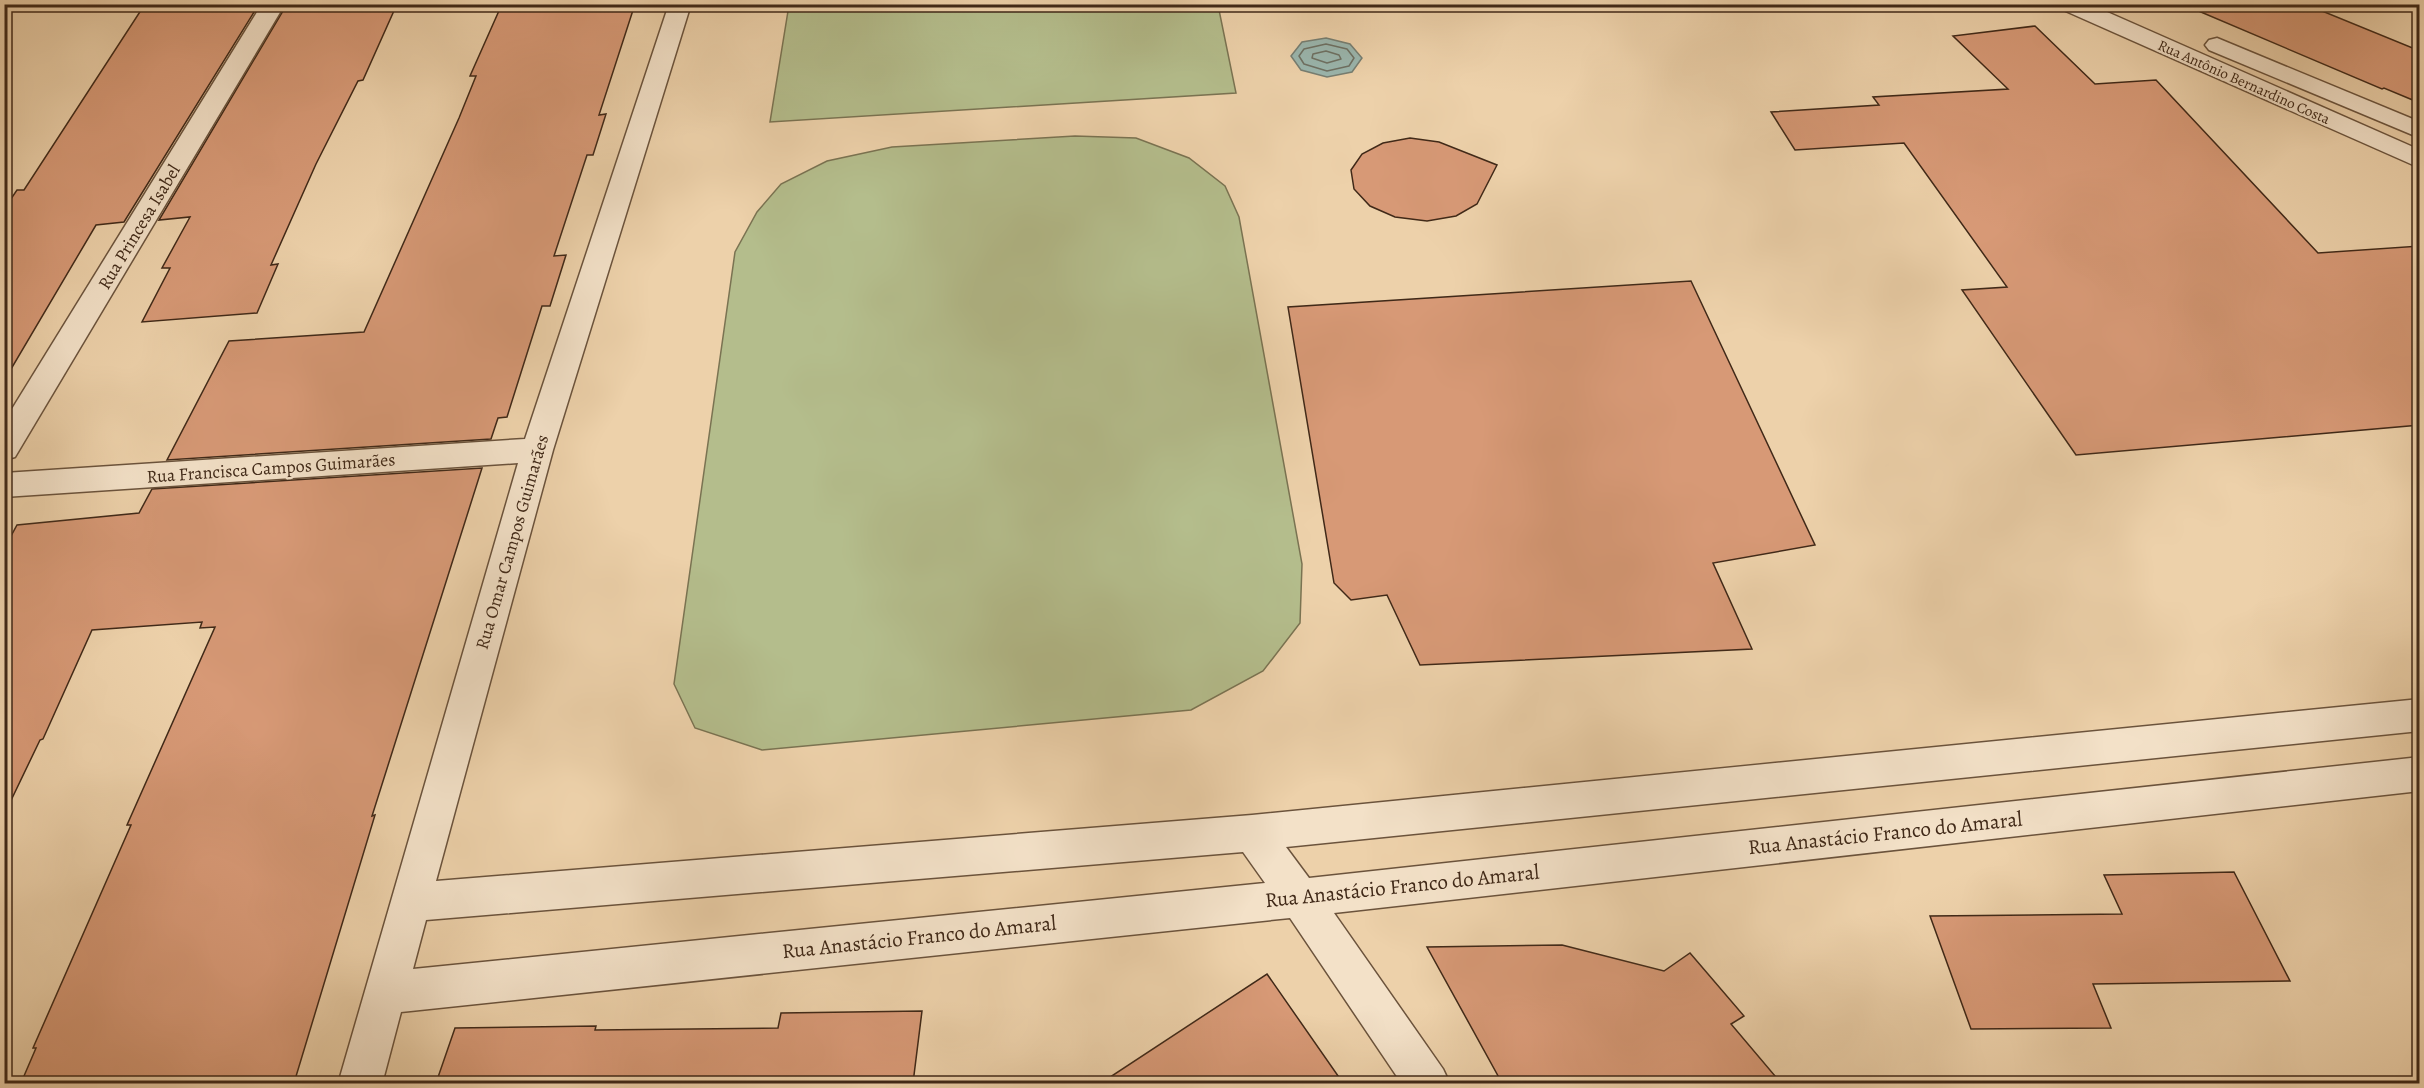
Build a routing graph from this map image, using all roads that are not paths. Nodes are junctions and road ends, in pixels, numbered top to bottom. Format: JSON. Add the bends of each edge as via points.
{"nodes":[{"id":1,"x":274,"y":4,"type":"edge"},
{"id":2,"x":680,"y":4,"type":"edge"},
{"id":3,"x":2069,"y":4,"type":"edge"},
{"id":4,"x":2120,"y":4,"type":"edge"},
{"id":5,"x":2420,"y":131,"type":"edge"},
{"id":6,"x":2420,"y":160,"type":"edge"},
{"id":7,"x":4,"y":449,"type":"edge"},
{"id":8,"x":537,"y":450,"type":"junction"},
{"id":9,"x":4,"y":485,"type":"edge"},
{"id":10,"x":2420,"y":715,"type":"edge"},
{"id":11,"x":2420,"y":774,"type":"edge"},
{"id":12,"x":1252,"y":833,"type":"junction"},
{"id":13,"x":1300,"y":897,"type":"junction"},
{"id":14,"x":411,"y":902,"type":"junction"},
{"id":15,"x":385,"y":993,"type":"junction"},
{"id":16,"x":360,"y":1083,"type":"edge"},
{"id":17,"x":1428,"y":1083,"type":"edge"}],
"edges":[{"from":1,"to":7,"type":"street","name":"Rua Princesa Isabel"},
{"from":2,"to":8,"type":"street","name":"Rua Omar Campos Guimarães"},
{"from":3,"to":6,"type":"street","name":"Rua Antônio Bernardino Costa"},
{"from":4,"to":5,"type":"street","name":"Rua Antônio Bernardino Costa"},
{"from":8,"to":9,"type":"street","name":"Rua Francisca Campos Guimarães"},
{"from":8,"to":14,"type":"street","name":"Rua Omar Campos Guimarães"},
{"from":10,"to":12,"type":"street"},
{"from":11,"to":13,"type":"street","name":"Rua Anastácio Franco do Amaral"},
{"from":12,"to":13,"type":"street"},
{"from":12,"to":14,"type":"street"},
{"from":13,"to":15,"type":"street","name":"Rua Anastácio Franco do Amaral"},
{"from":13,"to":17,"type":"street"},
{"from":14,"to":15,"type":"street","name":"Rua Omar Campos Guimarães"},
{"from":15,"to":16,"type":"street","name":"Rua Omar Campos Guimarães"}]}
